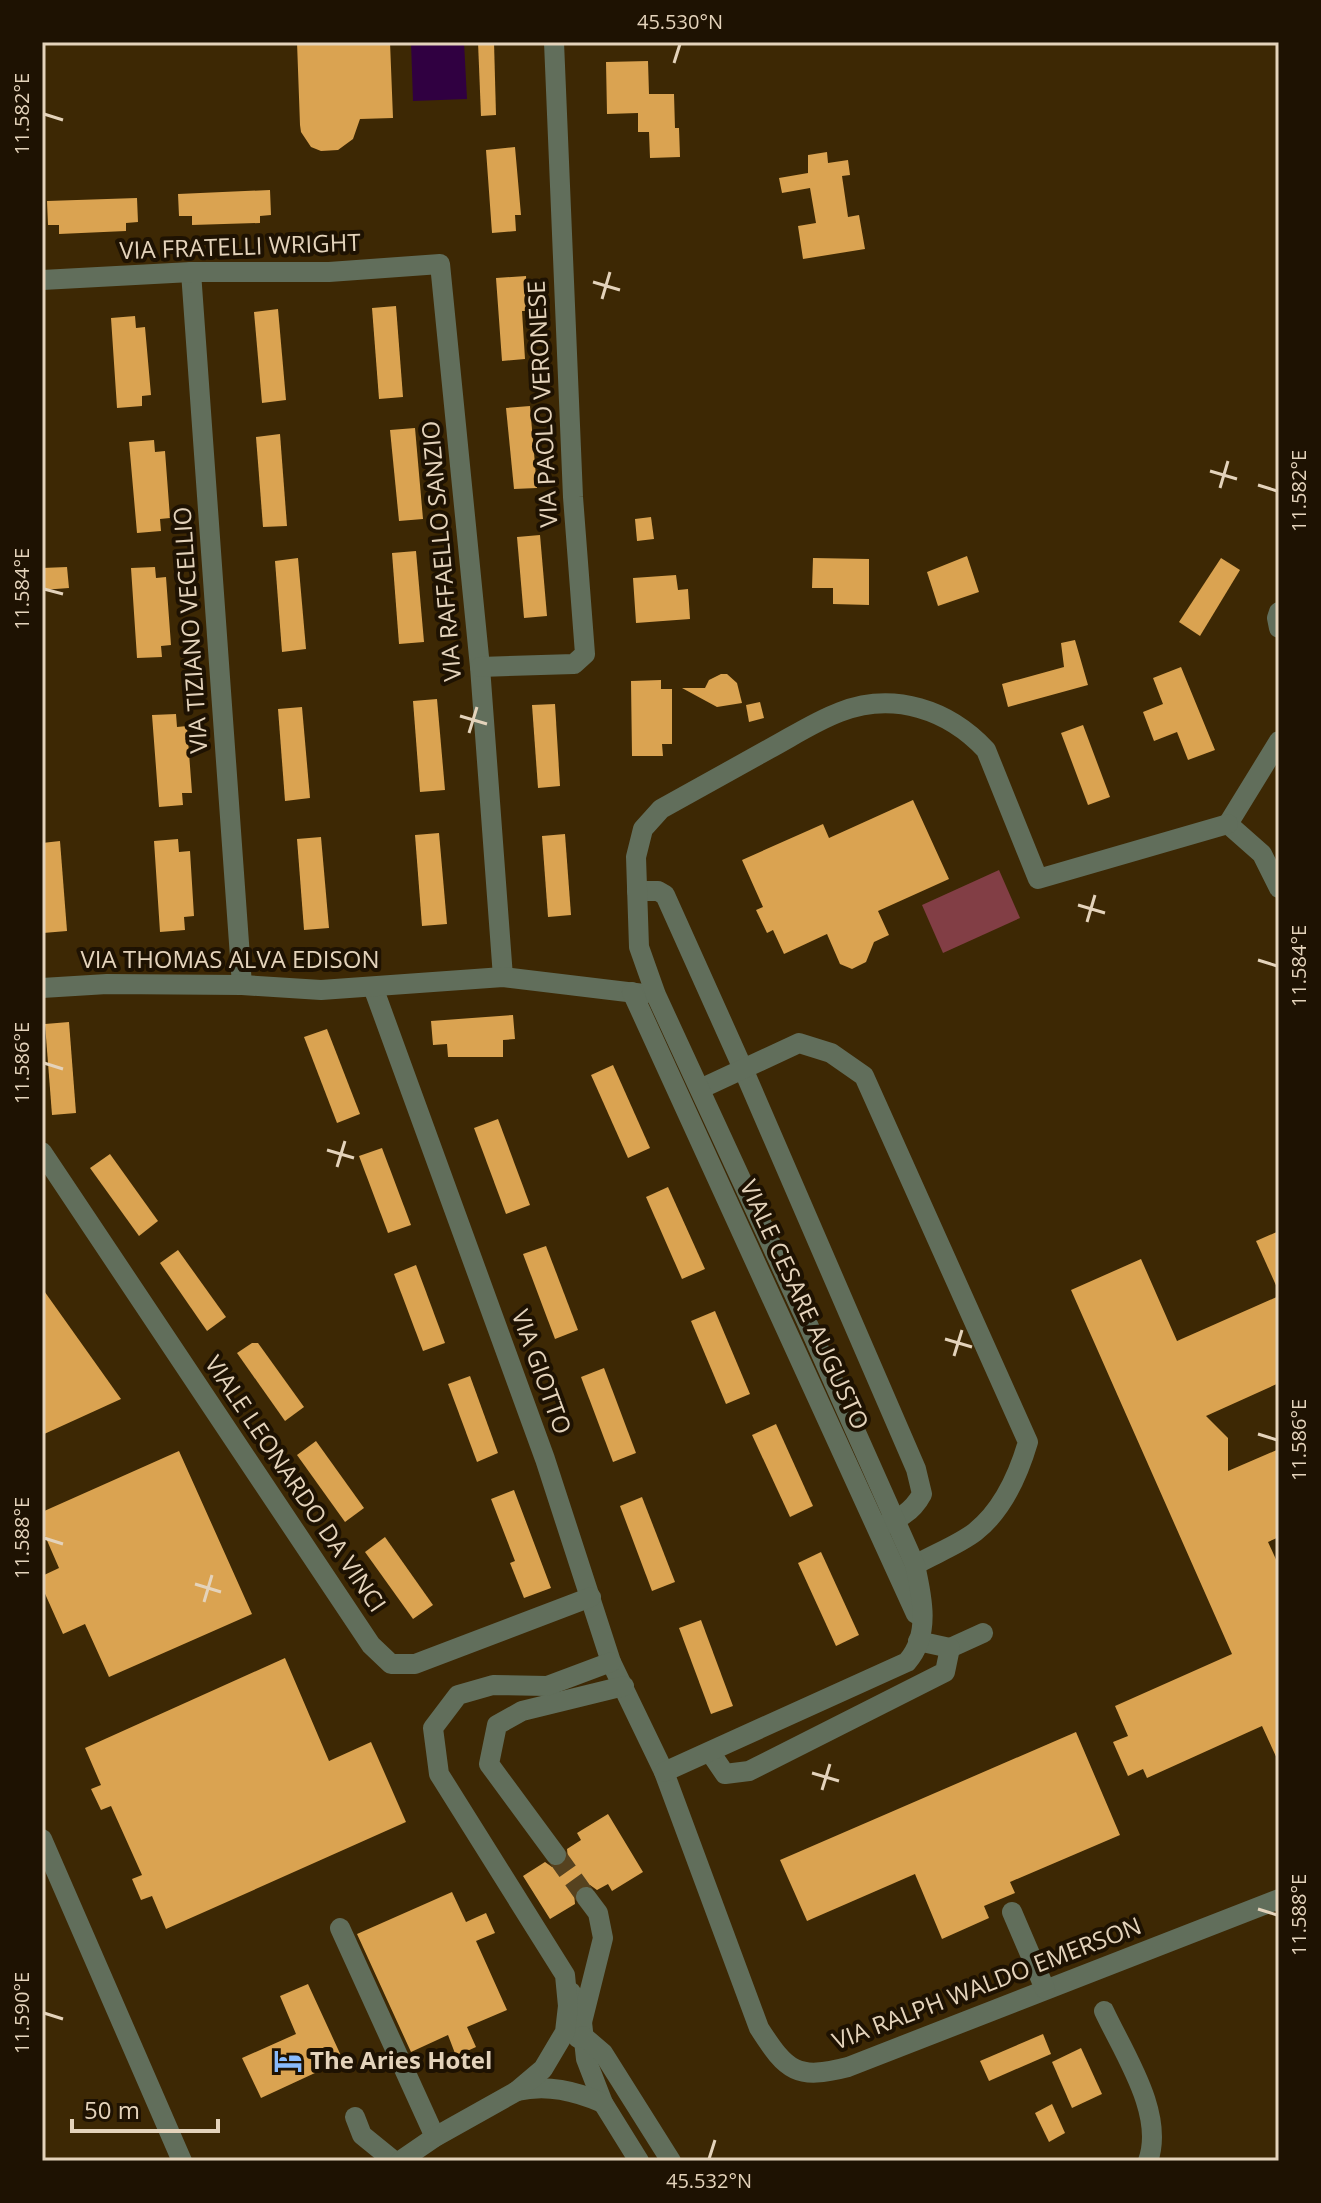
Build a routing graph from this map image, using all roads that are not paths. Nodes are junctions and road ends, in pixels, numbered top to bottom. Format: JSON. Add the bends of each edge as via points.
{"nodes":[{"id":1,"x":554,"y":42,"type":"edge"},
{"id":2,"x":440,"y":264,"type":"joint"},
{"id":3,"x":191,"y":272,"type":"junction"},
{"id":4,"x":42,"y":280,"type":"edge"},
{"id":5,"x":1279,"y":612,"type":"edge"},
{"id":6,"x":1279,"y":628,"type":"edge"},
{"id":7,"x":480,"y":667,"type":"junction"},
{"id":8,"x":1279,"y":741,"type":"edge"},
{"id":9,"x":1228,"y":824,"type":"junction"},
{"id":10,"x":1279,"y":888,"type":"edge"},
{"id":11,"x":637,"y":891,"type":"junction"},
{"id":12,"x":503,"y":977,"type":"junction"},
{"id":13,"x":242,"y":985,"type":"junction"},
{"id":14,"x":373,"y":987,"type":"junction"},
{"id":15,"x":42,"y":988,"type":"edge"},
{"id":16,"x":632,"y":992,"type":"junction"},
{"id":17,"x":656,"y":995,"type":"junction"},
{"id":18,"x":744,"y":1071,"type":"junction"},
{"id":19,"x":700,"y":1089,"type":"junction"},
{"id":20,"x":42,"y":1152,"type":"edge"},
{"id":21,"x":886,"y":1524,"type":"junction"},
{"id":22,"x":915,"y":1565,"type":"junction"},
{"id":23,"x":591,"y":1597,"type":"junction"},
{"id":24,"x":983,"y":1633,"type":"dead end"},
{"id":25,"x":918,"y":1641,"type":"junction"},
{"id":26,"x":950,"y":1648,"type":"junction"},
{"id":27,"x":611,"y":1662,"type":"junction"},
{"id":28,"x":624,"y":1686,"type":"junction"},
{"id":29,"x":710,"y":1752,"type":"junction"},
{"id":30,"x":664,"y":1772,"type":"junction"},
{"id":31,"x":42,"y":1839,"type":"edge"},
{"id":32,"x":556,"y":1855,"type":"tunnel mouth"},
{"id":33,"x":586,"y":1897,"type":"tunnel mouth"},
{"id":34,"x":1279,"y":1899,"type":"edge"},
{"id":35,"x":1012,"y":1912,"type":"dead end"},
{"id":36,"x":340,"y":1928,"type":"dead end"},
{"id":37,"x":565,"y":1975,"type":"junction"},
{"id":38,"x":1045,"y":1989,"type":"junction"},
{"id":39,"x":1104,"y":2011,"type":"dead end"},
{"id":40,"x":582,"y":2029,"type":"junction"},
{"id":41,"x":555,"y":2049,"type":"junction"},
{"id":42,"x":517,"y":2091,"type":"junction"},
{"id":43,"x":603,"y":2103,"type":"junction"},
{"id":44,"x":355,"y":2117,"type":"dead end"},
{"id":45,"x":435,"y":2137,"type":"junction"},
{"id":46,"x":182,"y":2161,"type":"edge"},
{"id":47,"x":394,"y":2161,"type":"edge"},
{"id":48,"x":400,"y":2161,"type":"edge"},
{"id":49,"x":639,"y":2161,"type":"edge"},
{"id":50,"x":671,"y":2161,"type":"edge"},
{"id":51,"x":1148,"y":2161,"type":"edge"}],
"edges":[{"from":1,"to":7,"type":"street","name":"VIA PAOLO VERONESE","via":[[573,497],[585,654],[574,664]]},
{"from":2,"to":3,"type":"street","name":"VIA FRATELLI WRIGHT","via":[[329,272]]},
{"from":2,"to":7,"type":"street","name":"VIA RAFFAELLO SANZIO"},
{"from":3,"to":4,"type":"street","name":"VIA FRATELLI WRIGHT"},
{"from":3,"to":13,"type":"street","name":"VIA TIZIANO VECELLIO"},
{"from":5,"to":6,"type":"street"},
{"from":7,"to":12,"type":"street","name":"VIA RAFFAELLO SANZIO"},
{"from":8,"to":9,"type":"street"},
{"from":9,"to":10,"type":"street","via":[[1262,854]]},
{"from":9,"to":11,"type":"street","name":"VIALE CESARE AUGUSTO","via":[[1038,879],[986,750],[960,726],[928,710],[876,704],[827,717],[661,809],[639,838]]},
{"from":11,"to":17,"type":"street","name":"VIALE CESARE AUGUSTO","via":[[639,947]]},
{"from":11,"to":18,"type":"street","via":[[665,895]]},
{"from":12,"to":14,"type":"street","name":"VIA THOMAS ALVA EDISON"},
{"from":12,"to":16,"type":"street","name":"VIA THOMAS ALVA EDISON"},
{"from":13,"to":14,"type":"street","name":"VIA THOMAS ALVA EDISON"},
{"from":13,"to":15,"type":"street","name":"VIA THOMAS ALVA EDISON"},
{"from":14,"to":23,"type":"street","name":"VIA GIOTTO"},
{"from":16,"to":17,"type":"street","name":"VIA THOMAS ALVA EDISON"},
{"from":16,"to":21,"type":"street","name":"VIALE CESARE AUGUSTO"},
{"from":17,"to":19,"type":"street","name":"VIALE CESARE AUGUSTO"},
{"from":18,"to":19,"type":"street"},
{"from":18,"to":21,"type":"street","via":[[916,1469],[922,1494],[915,1507]]},
{"from":18,"to":22,"type":"street","via":[[799,1043],[831,1053],[864,1076],[1028,1442],[1018,1476],[993,1514],[974,1533]]},
{"from":19,"to":21,"type":"street","name":"VIALE CESARE AUGUSTO"},
{"from":20,"to":23,"type":"street","name":"VIALE LEONARDO DA VINCI","via":[[371,1645],[391,1664],[415,1664]]},
{"from":21,"to":22,"type":"street","name":"VIALE CESARE AUGUSTO"},
{"from":21,"to":25,"type":"street","name":"VIALE CESARE AUGUSTO","via":[[918,1620]]},
{"from":22,"to":25,"type":"street","name":"VIALE CESARE AUGUSTO","via":[[924,1605]]},
{"from":23,"to":27,"type":"street","name":"VIA GIOTTO"},
{"from":24,"to":26,"type":"street"},
{"from":25,"to":26,"type":"street"},
{"from":25,"to":29,"type":"street","via":[[907,1662]]},
{"from":26,"to":29,"type":"street","via":[[945,1672],[749,1771],[725,1774]]},
{"from":27,"to":28,"type":"street","name":"VIA GIOTTO"},
{"from":27,"to":37,"type":"street","via":[[547,1686],[493,1685],[458,1695],[433,1728],[439,1774]]},
{"from":28,"to":30,"type":"street","name":"VIA GIOTTO"},
{"from":28,"to":32,"type":"street","via":[[522,1711],[497,1725],[489,1764]]},
{"from":29,"to":30,"type":"street"},
{"from":30,"to":38,"type":"street","name":"VIA RALPH WALDO EMERSON","via":[[759,2028],[777,2057],[796,2071],[819,2074],[848,2067]]},
{"from":31,"to":46,"type":"street"},
{"from":33,"to":40,"type":"street","via":[[598,1913],[603,1938]]},
{"from":34,"to":38,"type":"street","name":"VIA RALPH WALDO EMERSON"},
{"from":35,"to":38,"type":"street"},
{"from":36,"to":45,"type":"street"},
{"from":37,"to":40,"type":"street"},
{"from":37,"to":41,"type":"street","via":[[565,2032]]},
{"from":39,"to":51,"type":"street","via":[[1150,2109],[1153,2148]]},
{"from":40,"to":41,"type":"street"},
{"from":40,"to":43,"type":"street","via":[[586,2059]]},
{"from":40,"to":50,"type":"street"},
{"from":41,"to":42,"type":"street","via":[[543,2069]]},
{"from":42,"to":43,"type":"street","via":[[538,2086],[581,2093]]},
{"from":42,"to":45,"type":"street"},
{"from":43,"to":49,"type":"street"},
{"from":44,"to":47,"type":"street","via":[[362,2135]]},
{"from":45,"to":48,"type":"street"}]}
